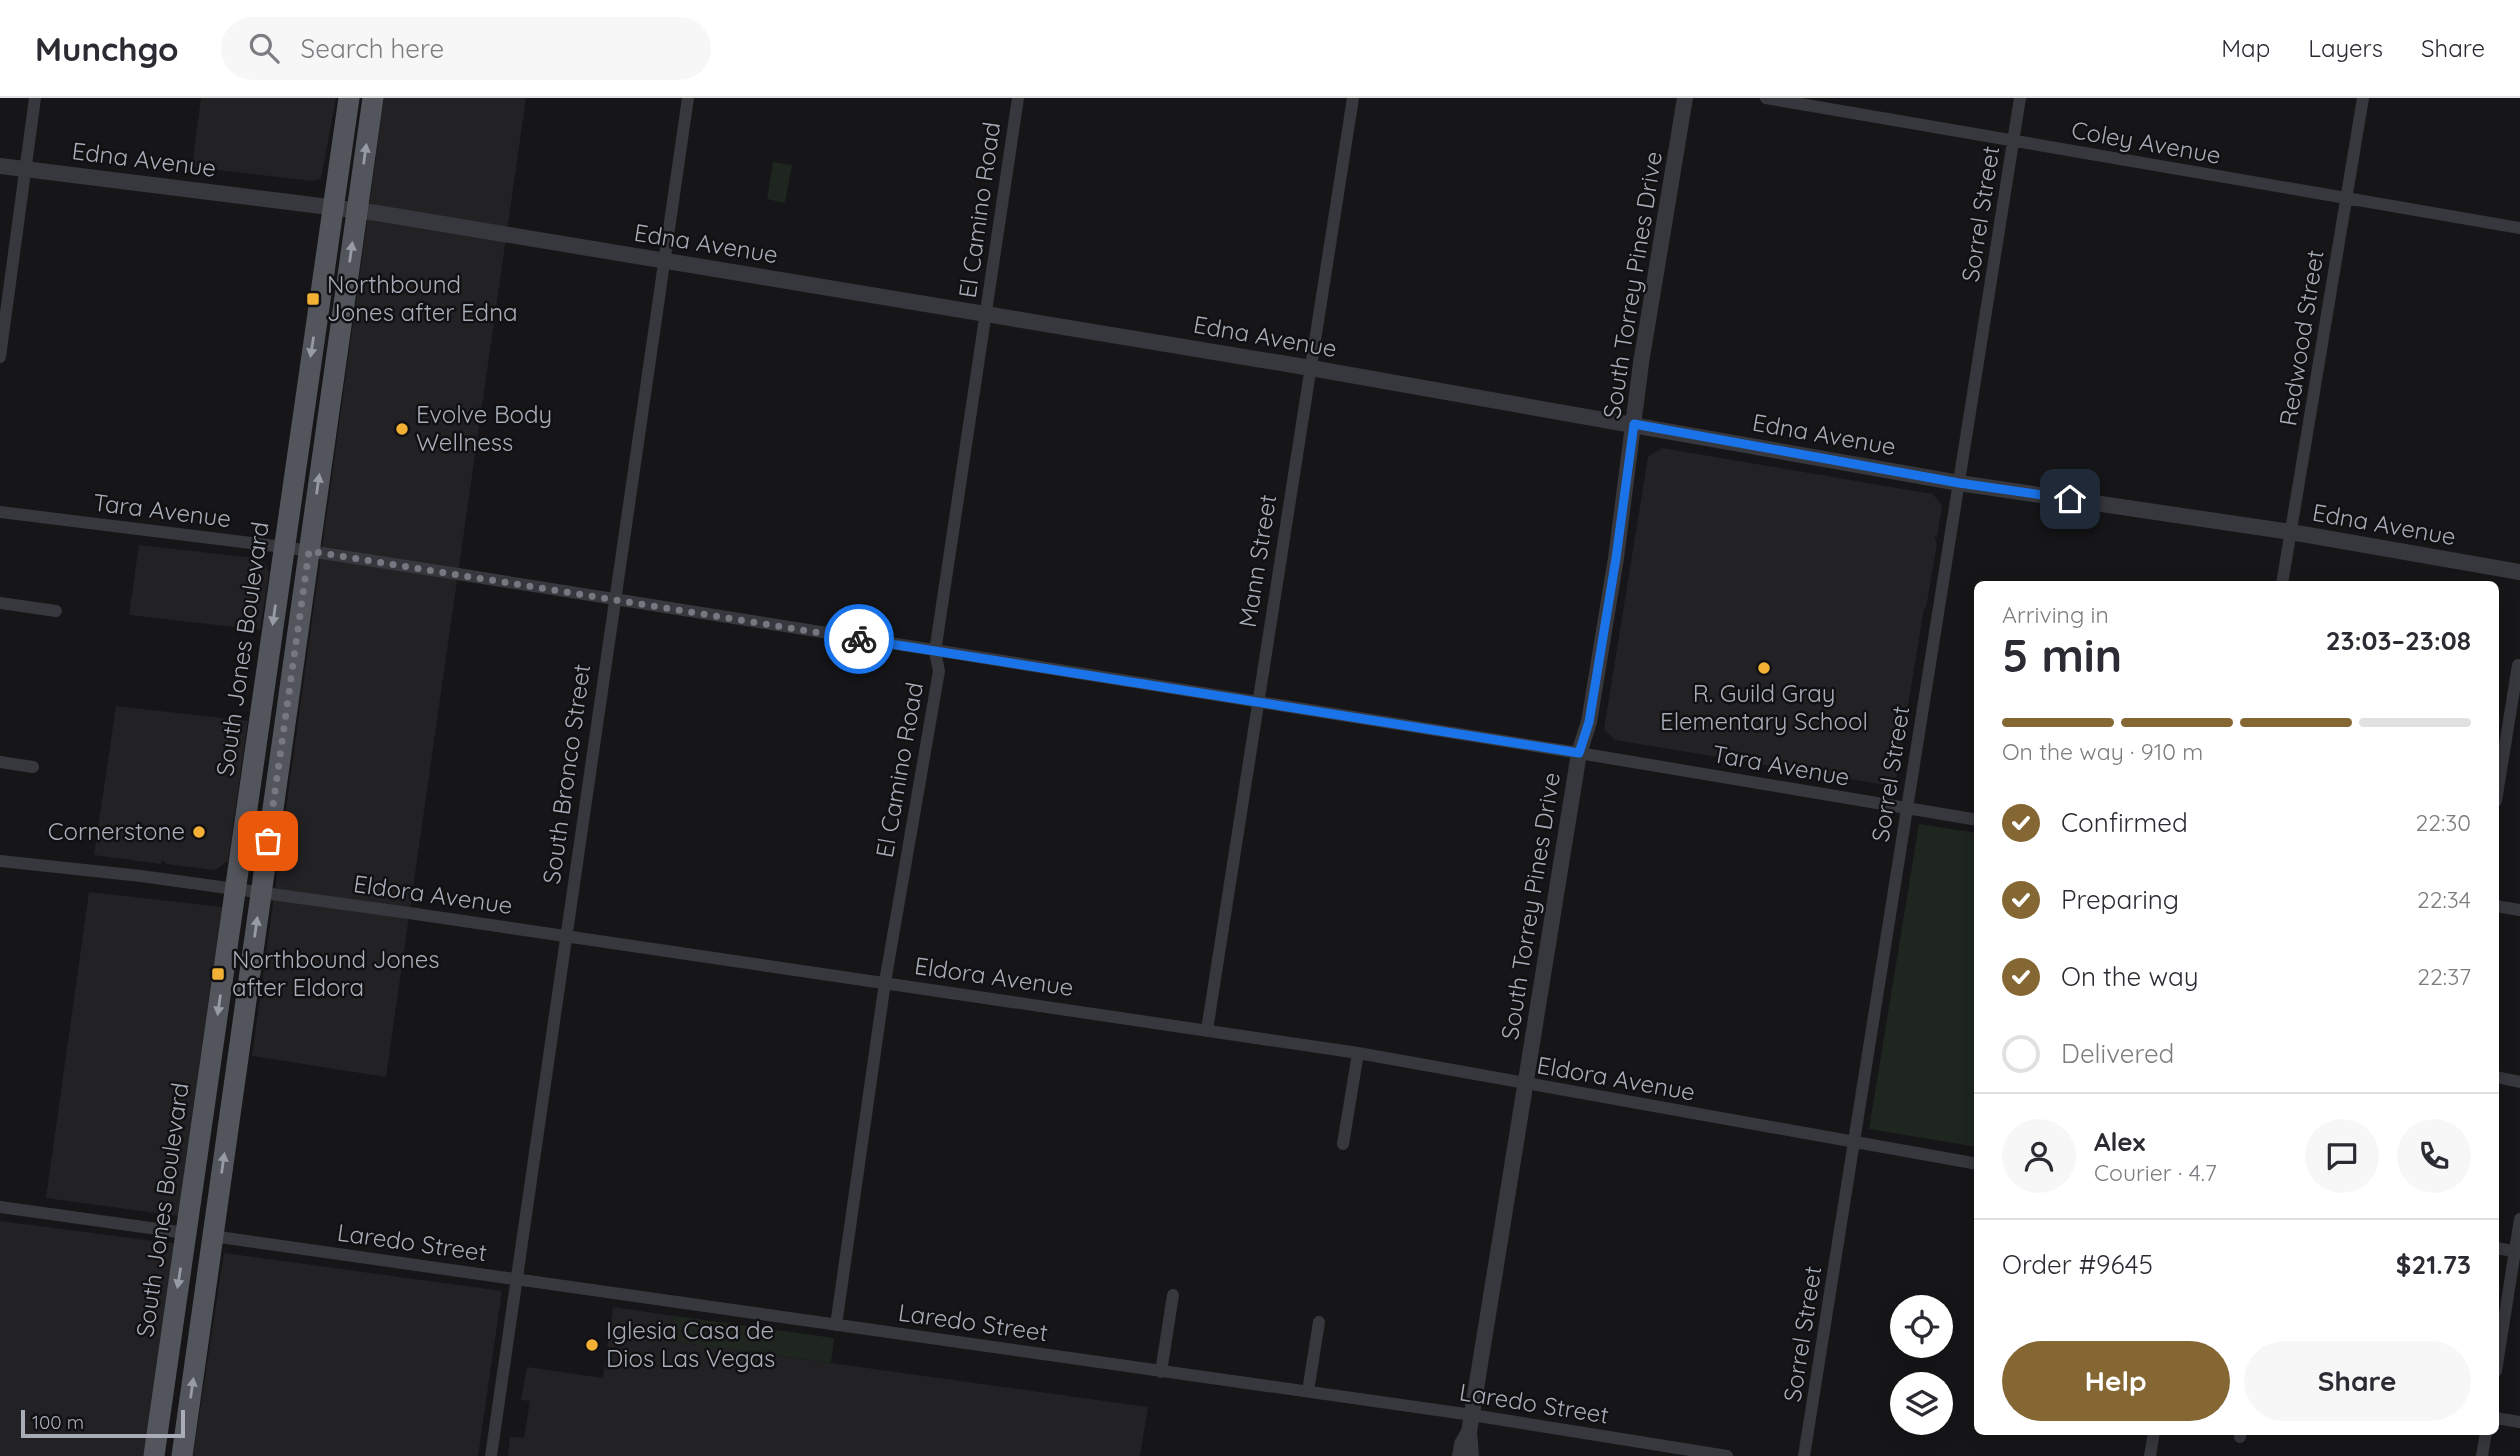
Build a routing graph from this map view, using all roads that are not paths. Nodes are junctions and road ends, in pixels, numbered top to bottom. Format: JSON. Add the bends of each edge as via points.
{"nodes":[{"id":1,"x":35,"y":98,"type":"edge"},
{"id":2,"x":349,"y":98,"type":"edge"},
{"id":3,"x":373,"y":98,"type":"edge"},
{"id":4,"x":688,"y":98,"type":"edge"},
{"id":5,"x":1018,"y":98,"type":"edge"},
{"id":6,"x":1353,"y":98,"type":"edge"},
{"id":7,"x":1685,"y":98,"type":"edge"},
{"id":8,"x":1766,"y":98,"type":"edge"},
{"id":9,"x":2020,"y":98,"type":"edge"},
{"id":10,"x":2362,"y":98,"type":"edge"},
{"id":11,"x":2013,"y":141,"type":"junction"},
{"id":12,"x":0,"y":166,"type":"edge"},
{"id":13,"x":25,"y":169,"type":"junction"},
{"id":14,"x":2346,"y":198,"type":"junction"},
{"id":15,"x":333,"y":207,"type":"junction"},
{"id":16,"x":357,"y":211,"type":"junction"},
{"id":17,"x":2520,"y":228,"type":"edge"},
{"id":18,"x":663,"y":260,"type":"junction"},
{"id":19,"x":986,"y":313,"type":"junction"},
{"id":20,"x":0,"y":357,"type":"edge"},
{"id":21,"x":1311,"y":368,"type":"junction"},
{"id":22,"x":1634,"y":424,"type":"junction"},
{"id":23,"x":1959,"y":483,"type":"junction"},
{"id":24,"x":0,"y":512,"type":"edge"},
{"id":25,"x":2291,"y":532,"type":"junction"},
{"id":26,"x":284,"y":547,"type":"junction"},
{"id":27,"x":309,"y":551,"type":"junction"},
{"id":28,"x":2520,"y":572,"type":"edge"},
{"id":29,"x":2283,"y":581,"type":"edge"},
{"id":30,"x":614,"y":599,"type":"junction"},
{"id":31,"x":0,"y":603,"type":"edge"},
{"id":32,"x":56,"y":611,"type":"dead end"},
{"id":33,"x":935,"y":652,"type":"junction"},
{"id":34,"x":2518,"y":665,"type":"dead end"},
{"id":35,"x":1258,"y":703,"type":"junction"},
{"id":36,"x":2505,"y":739,"type":"junction"},
{"id":37,"x":2520,"y":741,"type":"edge"},
{"id":38,"x":1579,"y":753,"type":"junction"},
{"id":39,"x":0,"y":762,"type":"edge"},
{"id":40,"x":33,"y":767,"type":"dead end"},
{"id":41,"x":2499,"y":780,"type":"edge"},
{"id":42,"x":1906,"y":809,"type":"junction"},
{"id":43,"x":1974,"y":819,"type":"edge"},
{"id":44,"x":0,"y":861,"type":"edge"},
{"id":45,"x":236,"y":889,"type":"junction"},
{"id":46,"x":261,"y":893,"type":"junction"},
{"id":47,"x":2499,"y":906,"type":"edge"},
{"id":48,"x":2520,"y":910,"type":"edge"},
{"id":49,"x":565,"y":935,"type":"junction"},
{"id":50,"x":886,"y":982,"type":"junction"},
{"id":51,"x":1208,"y":1030,"type":"junction"},
{"id":52,"x":1358,"y":1053,"type":"junction"},
{"id":53,"x":2499,"y":1078,"type":"edge"},
{"id":54,"x":2520,"y":1082,"type":"edge"},
{"id":55,"x":1525,"y":1084,"type":"junction"},
{"id":56,"x":1853,"y":1143,"type":"junction"},
{"id":57,"x":1343,"y":1144,"type":"dead end"},
{"id":58,"x":197,"y":1162,"type":"junction"},
{"id":59,"x":1974,"y":1163,"type":"edge"},
{"id":60,"x":0,"y":1208,"type":"edge"},
{"id":61,"x":2520,"y":1219,"type":"edge"},
{"id":62,"x":186,"y":1233,"type":"junction"},
{"id":63,"x":212,"y":1236,"type":"junction"},
{"id":64,"x":2499,"y":1249,"type":"edge"},
{"id":65,"x":2517,"y":1252,"type":"edge"},
{"id":66,"x":517,"y":1280,"type":"junction"},
{"id":67,"x":1173,"y":1295,"type":"dead end"},
{"id":68,"x":1319,"y":1322,"type":"dead end"},
{"id":69,"x":836,"y":1325,"type":"junction"},
{"id":70,"x":2499,"y":1354,"type":"edge"},
{"id":71,"x":1161,"y":1372,"type":"junction"},
{"id":72,"x":1308,"y":1391,"type":"junction"},
{"id":73,"x":1472,"y":1415,"type":"junction"},
{"id":74,"x":2499,"y":1418,"type":"edge"},
{"id":75,"x":2520,"y":1422,"type":"edge"},
{"id":76,"x":1469,"y":1432,"type":"junction"},
{"id":77,"x":2154,"y":1435,"type":"edge"},
{"id":78,"x":2486,"y":1435,"type":"edge"},
{"id":79,"x":154,"y":1456,"type":"edge"},
{"id":80,"x":182,"y":1456,"type":"edge"},
{"id":81,"x":491,"y":1456,"type":"edge"},
{"id":82,"x":1460,"y":1456,"type":"edge"},
{"id":83,"x":1471,"y":1456,"type":"edge"},
{"id":84,"x":1727,"y":1456,"type":"edge"},
{"id":85,"x":1804,"y":1456,"type":"edge"},
{"id":86,"x":2150,"y":1456,"type":"edge"},
{"id":87,"x":2482,"y":1456,"type":"edge"}],
"edges":[{"from":1,"to":13,"type":"street"},
{"from":2,"to":15,"type":"main road","name":"South Jones Boulevard"},
{"from":16,"to":3,"type":"main road","one_way":true},
{"from":4,"to":18,"type":"street","name":"South Bronco Street"},
{"from":5,"to":19,"type":"street","name":"El Camino Road"},
{"from":6,"to":21,"type":"street","name":"Mann Street"},
{"from":7,"to":22,"type":"street","name":"South Torrey Pines Drive"},
{"from":8,"to":11,"type":"street","name":"Coley Avenue"},
{"from":9,"to":11,"type":"street","name":"Sorrel Street"},
{"from":10,"to":14,"type":"street","name":"Redwood Street"},
{"from":11,"to":14,"type":"street","name":"Coley Avenue"},
{"from":11,"to":23,"type":"street","name":"Sorrel Street"},
{"from":12,"to":13,"type":"street","name":"Edna Avenue"},
{"from":13,"to":15,"type":"street","name":"Edna Avenue"},
{"from":13,"to":20,"type":"street"},
{"from":14,"to":17,"type":"street","name":"Coley Avenue"},
{"from":14,"to":25,"type":"street","name":"Redwood Street"},
{"from":15,"to":16,"type":"street","name":"Edna Avenue"},
{"from":15,"to":26,"type":"main road","name":"South Jones Boulevard","one_way":true},
{"from":16,"to":18,"type":"street","name":"Edna Avenue"},
{"from":27,"to":16,"type":"main road","one_way":true},
{"from":18,"to":19,"type":"street","name":"Edna Avenue"},
{"from":18,"to":30,"type":"street","name":"South Bronco Street"},
{"from":19,"to":21,"type":"street","name":"Edna Avenue"},
{"from":19,"to":33,"type":"street","name":"El Camino Road"},
{"from":21,"to":22,"type":"street","name":"Edna Avenue"},
{"from":21,"to":35,"type":"street","name":"Mann Street"},
{"from":22,"to":23,"type":"street","name":"Edna Avenue"},
{"from":22,"to":38,"type":"street","name":"South Torrey Pines Drive","via":[[1589,722]]},
{"from":23,"to":25,"type":"street","name":"Edna Avenue"},
{"from":23,"to":42,"type":"street","name":"Sorrel Street"},
{"from":24,"to":26,"type":"street","name":"Tara Avenue"},
{"from":25,"to":28,"type":"street","name":"Edna Avenue"},
{"from":25,"to":29,"type":"street","name":"Redwood Street"},
{"from":26,"to":27,"type":"street","name":"Tara Avenue"},
{"from":26,"to":45,"type":"main road","name":"South Jones Boulevard","one_way":true},
{"from":27,"to":30,"type":"street","name":"Tara Avenue"},
{"from":27,"to":46,"type":"main road"},
{"from":30,"to":33,"type":"street","name":"Tara Avenue"},
{"from":30,"to":49,"type":"street","name":"South Bronco Street"},
{"from":31,"to":32,"type":"street"},
{"from":33,"to":35,"type":"street","name":"Tara Avenue"},
{"from":33,"to":50,"type":"street","name":"El Camino Road","via":[[939,671]]},
{"from":34,"to":36,"type":"street"},
{"from":35,"to":38,"type":"street","name":"Tara Avenue"},
{"from":35,"to":51,"type":"street","name":"Mann Street"},
{"from":36,"to":37,"type":"street"},
{"from":36,"to":41,"type":"street"},
{"from":38,"to":42,"type":"street","name":"Tara Avenue"},
{"from":38,"to":55,"type":"street","name":"South Torrey Pines Drive"},
{"from":39,"to":40,"type":"street"},
{"from":42,"to":43,"type":"street","name":"Tara Avenue"},
{"from":42,"to":56,"type":"street","name":"Sorrel Street"},
{"from":44,"to":45,"type":"street","name":"Eldora Avenue"},
{"from":45,"to":46,"type":"street","name":"Eldora Avenue"},
{"from":45,"to":58,"type":"main road","name":"South Jones Boulevard","one_way":true},
{"from":46,"to":49,"type":"street","name":"Eldora Avenue"},
{"from":63,"to":46,"type":"main road","one_way":true},
{"from":47,"to":48,"type":"street"},
{"from":49,"to":50,"type":"street","name":"Eldora Avenue"},
{"from":49,"to":66,"type":"street","name":"South Bronco Street"},
{"from":50,"to":51,"type":"street","name":"Eldora Avenue"},
{"from":50,"to":69,"type":"street","name":"El Camino Road"},
{"from":51,"to":52,"type":"street","name":"Eldora Avenue"},
{"from":52,"to":55,"type":"street","name":"Eldora Avenue"},
{"from":52,"to":57,"type":"street"},
{"from":53,"to":54,"type":"street"},
{"from":55,"to":56,"type":"street","name":"Eldora Avenue"},
{"from":55,"to":73,"type":"street","name":"South Torrey Pines Drive"},
{"from":56,"to":59,"type":"street","name":"Eldora Avenue"},
{"from":56,"to":85,"type":"street","name":"Sorrel Street"},
{"from":58,"to":62,"type":"main road","name":"South Jones Boulevard"},
{"from":58,"to":63,"type":"main road","via":[[207,1197],[204,1224]]},
{"from":60,"to":62,"type":"street"},
{"from":61,"to":65,"type":"street"},
{"from":62,"to":79,"type":"main road","name":"South Jones Boulevard","one_way":true},
{"from":63,"to":66,"type":"street","name":"Laredo Street"},
{"from":80,"to":63,"type":"main road","one_way":true},
{"from":64,"to":65,"type":"street"},
{"from":65,"to":70,"type":"street"},
{"from":66,"to":69,"type":"street","name":"Laredo Street"},
{"from":66,"to":81,"type":"street","name":"South Bronco Street"},
{"from":67,"to":71,"type":"street"},
{"from":68,"to":72,"type":"street"},
{"from":69,"to":71,"type":"street","name":"Laredo Street"},
{"from":71,"to":72,"type":"street","name":"Laredo Street"},
{"from":72,"to":73,"type":"street","name":"Laredo Street"},
{"from":73,"to":76,"type":"street","name":"South Torrey Pines Drive"},
{"from":73,"to":84,"type":"street","name":"Laredo Street"},
{"from":74,"to":75,"type":"street"},
{"from":76,"to":82,"type":"street","name":"South Torrey Pines Drive"},
{"from":76,"to":83,"type":"street","name":"South Torrey Pines Drive"},
{"from":77,"to":86,"type":"street"},
{"from":78,"to":87,"type":"street"}]}
